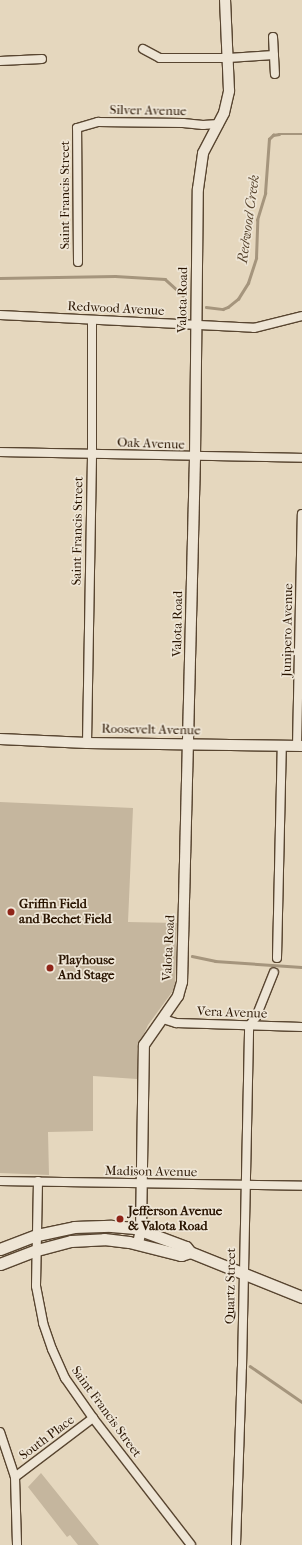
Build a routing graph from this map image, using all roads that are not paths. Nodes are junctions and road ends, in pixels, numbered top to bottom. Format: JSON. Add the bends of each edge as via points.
{"nodes":[{"id":1,"x":226,"y":0,"type":"edge"},
{"id":2,"x":273,"y":37,"type":"dead end"},
{"id":3,"x":143,"y":48,"type":"dead end"},
{"id":4,"x":274,"y":55,"type":"junction"},
{"id":5,"x":228,"y":58,"type":"junction"},
{"id":6,"x":42,"y":59,"type":"dead end"},
{"id":7,"x":0,"y":61,"type":"edge"},
{"id":8,"x":275,"y":74,"type":"dead end"},
{"id":9,"x":219,"y":124,"type":"junction"},
{"id":10,"x":77,"y":128,"type":"joint"},
{"id":11,"x":78,"y":262,"type":"dead end"},
{"id":12,"x":0,"y":315,"type":"edge"},
{"id":13,"x":302,"y":316,"type":"edge"},
{"id":14,"x":92,"y":320,"type":"junction"},
{"id":15,"x":196,"y":325,"type":"junction"},
{"id":16,"x":0,"y":452,"type":"edge"},
{"id":17,"x":92,"y":455,"type":"junction"},
{"id":18,"x":194,"y":457,"type":"junction"},
{"id":19,"x":302,"y":458,"type":"edge"},
{"id":20,"x":302,"y":514,"type":"edge"},
{"id":21,"x":0,"y":739,"type":"edge"},
{"id":22,"x":87,"y":743,"type":"junction"},
{"id":23,"x":188,"y":744,"type":"junction"},
{"id":24,"x":282,"y":745,"type":"junction"},
{"id":25,"x":300,"y":746,"type":"edge"},
{"id":26,"x":277,"y":958,"type":"dead end"},
{"id":27,"x":274,"y":972,"type":"dead end"},
{"id":28,"x":163,"y":1019,"type":"junction"},
{"id":29,"x":249,"y":1026,"type":"junction"},
{"id":30,"x":302,"y":1027,"type":"edge"},
{"id":31,"x":0,"y":1181,"type":"edge"},
{"id":32,"x":38,"y":1181,"type":"junction"},
{"id":33,"x":141,"y":1184,"type":"junction"},
{"id":34,"x":244,"y":1186,"type":"junction"},
{"id":35,"x":302,"y":1186,"type":"edge"},
{"id":36,"x":140,"y":1230,"type":"junction"},
{"id":37,"x":37,"y":1235,"type":"junction"},
{"id":38,"x":138,"y":1243,"type":"junction"},
{"id":39,"x":0,"y":1249,"type":"edge"},
{"id":40,"x":37,"y":1250,"type":"junction"},
{"id":41,"x":190,"y":1252,"type":"junction"},
{"id":42,"x":0,"y":1264,"type":"edge"},
{"id":43,"x":244,"y":1274,"type":"junction"},
{"id":44,"x":302,"y":1297,"type":"edge"},
{"id":45,"x":92,"y":1418,"type":"junction"},
{"id":46,"x":0,"y":1432,"type":"edge"},
{"id":47,"x":16,"y":1477,"type":"junction"},
{"id":48,"x":17,"y":1545,"type":"edge"},
{"id":49,"x":191,"y":1545,"type":"edge"},
{"id":50,"x":236,"y":1545,"type":"edge"}],
"edges":[{"from":1,"to":5,"type":"street","name":"Valota Road"},
{"from":2,"to":4,"type":"street"},
{"from":3,"to":5,"type":"street","via":[[160,58]]},
{"from":4,"to":5,"type":"street"},
{"from":4,"to":8,"type":"street"},
{"from":5,"to":9,"type":"street","name":"Valota Road","via":[[229,90]]},
{"from":6,"to":7,"type":"street"},
{"from":9,"to":10,"type":"street","name":"Silver Avenue","via":[[98,122]]},
{"from":9,"to":15,"type":"street","name":"Valota Road","via":[[203,154],[198,189]]},
{"from":10,"to":11,"type":"street","name":"Saint Francis Street"},
{"from":12,"to":14,"type":"street","name":"Redwood Avenue"},
{"from":13,"to":15,"type":"street","name":"Redwood Avenue","via":[[254,328]]},
{"from":14,"to":15,"type":"street","name":"Redwood Avenue"},
{"from":14,"to":17,"type":"street","name":"Saint Francis Street"},
{"from":15,"to":18,"type":"street","name":"Valota Road"},
{"from":16,"to":17,"type":"street","name":"Oak Avenue"},
{"from":17,"to":18,"type":"street","name":"Oak Avenue"},
{"from":17,"to":22,"type":"street","name":"Saint Francis Street"},
{"from":18,"to":19,"type":"street","name":"Oak Avenue"},
{"from":18,"to":23,"type":"street","name":"Valota Road"},
{"from":20,"to":25,"type":"street","name":"Junipero Avenue"},
{"from":21,"to":22,"type":"street","name":"Roosevelt Avenue"},
{"from":22,"to":23,"type":"street","name":"Roosevelt Avenue"},
{"from":23,"to":24,"type":"street","name":"Roosevelt Avenue"},
{"from":23,"to":28,"type":"street","name":"Valota Road","via":[[182,982],[178,996]]},
{"from":24,"to":25,"type":"street","name":"Roosevelt Avenue"},
{"from":24,"to":26,"type":"street"},
{"from":27,"to":29,"type":"street","via":[[256,1017]]},
{"from":28,"to":29,"type":"street","name":"Vera Avenue","via":[[176,1024]]},
{"from":28,"to":33,"type":"street","name":"Valota Road","via":[[144,1045]]},
{"from":29,"to":30,"type":"street","name":"Vera Avenue"},
{"from":29,"to":34,"type":"street","name":"Quartz Street"},
{"from":31,"to":32,"type":"street","name":"Madison Avenue"},
{"from":32,"to":33,"type":"street","name":"Madison Avenue"},
{"from":32,"to":37,"type":"street","name":"Saint Francis Street"},
{"from":33,"to":34,"type":"street","name":"Madison Avenue"},
{"from":33,"to":36,"type":"street","name":"Valota Road"},
{"from":34,"to":35,"type":"street","name":"Madison Avenue"},
{"from":34,"to":43,"type":"street","name":"Quartz Street"},
{"from":36,"to":37,"type":"main road","via":[[111,1226],[74,1227]]},
{"from":36,"to":38,"type":"street","name":"Valota Road"},
{"from":36,"to":41,"type":"main road","via":[[186,1247]]},
{"from":37,"to":39,"type":"main road"},
{"from":37,"to":40,"type":"street","name":"Saint Francis Street"},
{"from":38,"to":40,"type":"main road","via":[[71,1241]]},
{"from":38,"to":41,"type":"main road","via":[[181,1255]]},
{"from":40,"to":42,"type":"main road"},
{"from":40,"to":45,"type":"street","name":"Saint Francis Street","via":[[36,1286],[45,1330],[65,1378]]},
{"from":41,"to":43,"type":"main road"},
{"from":43,"to":44,"type":"main road"},
{"from":43,"to":50,"type":"street","name":"Quartz Street"},
{"from":45,"to":47,"type":"street","name":"South Place"},
{"from":45,"to":49,"type":"street","name":"Saint Francis Street"},
{"from":46,"to":47,"type":"street"},
{"from":47,"to":48,"type":"street"}]}
